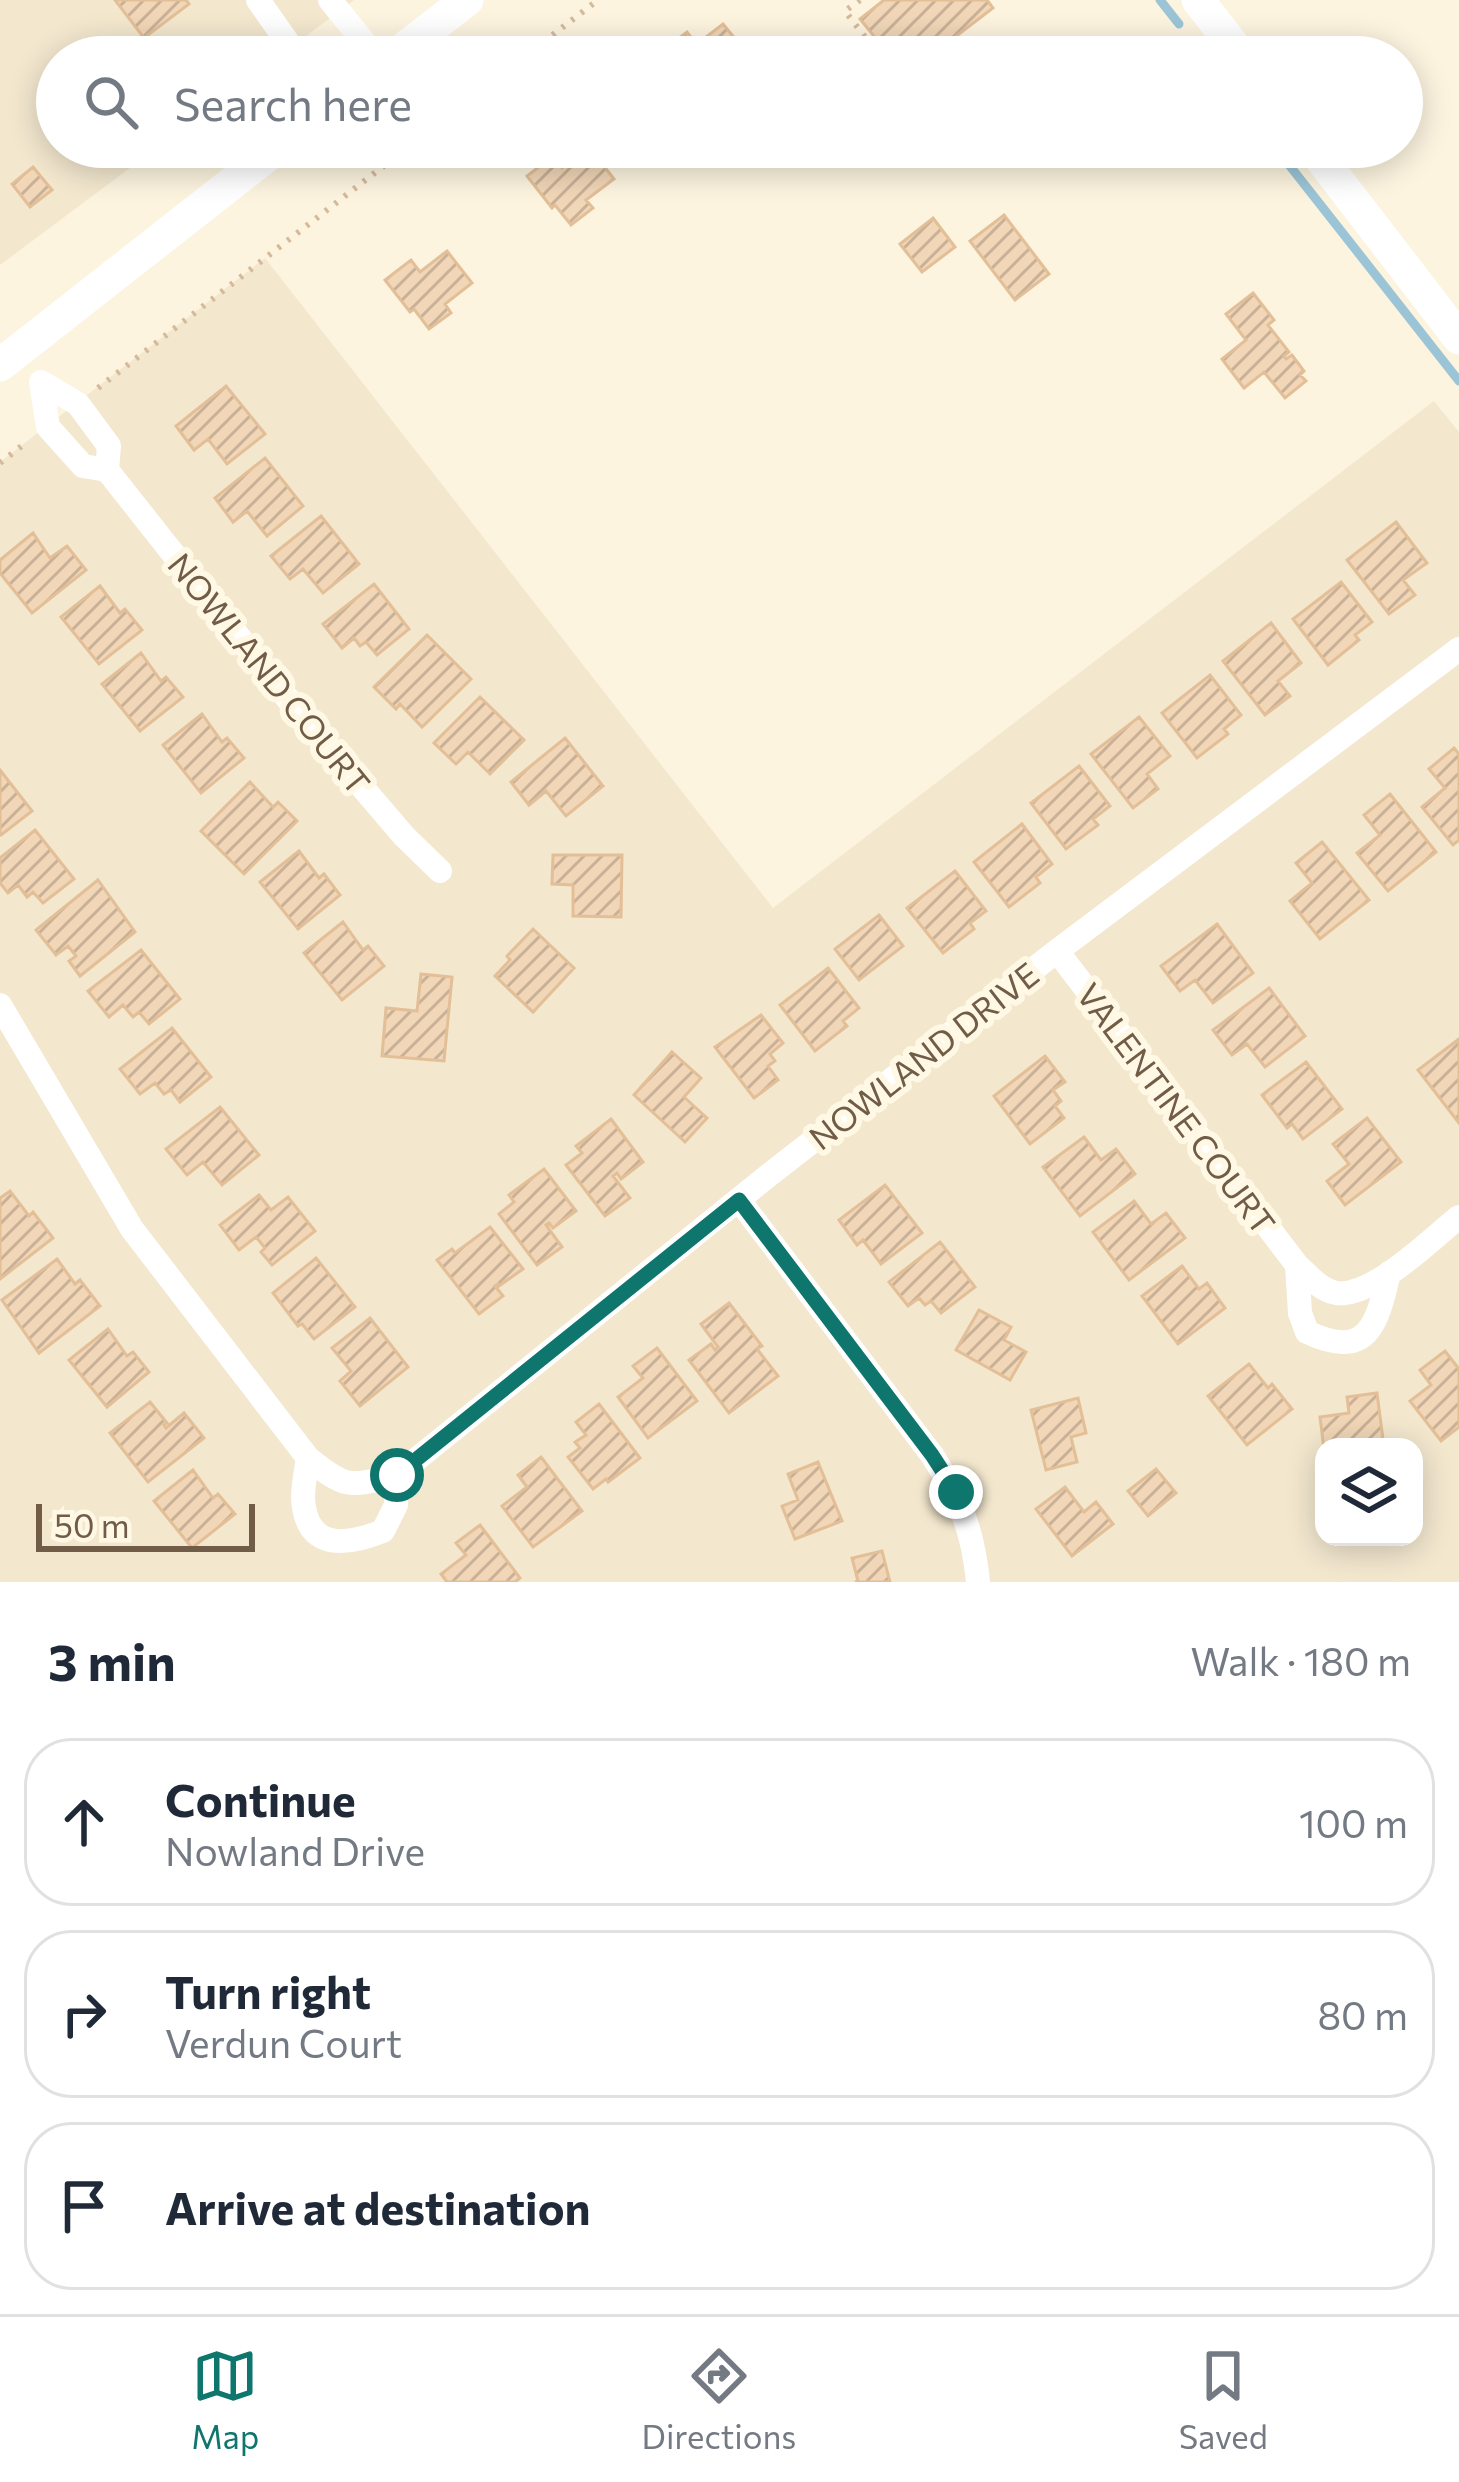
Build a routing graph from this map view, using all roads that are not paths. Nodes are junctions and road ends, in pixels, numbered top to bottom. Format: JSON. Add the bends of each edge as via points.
{"nodes":[{"id":1,"x":258,"y":0,"type":"edge"},
{"id":2,"x":330,"y":0,"type":"edge"},
{"id":3,"x":467,"y":0,"type":"edge"},
{"id":4,"x":1198,"y":0,"type":"edge"},
{"id":5,"x":283,"y":36,"type":"edge"},
{"id":6,"x":359,"y":36,"type":"edge"},
{"id":7,"x":420,"y":36,"type":"edge"},
{"id":8,"x":1226,"y":36,"type":"edge"},
{"id":9,"x":251,"y":168,"type":"edge"},
{"id":10,"x":1328,"y":168,"type":"edge"},
{"id":11,"x":1459,"y":338,"type":"edge"},
{"id":12,"x":8,"y":359,"type":"edge"},
{"id":13,"x":40,"y":382,"type":"junction"},
{"id":14,"x":106,"y":470,"type":"junction"},
{"id":15,"x":1459,"y":649,"type":"edge"},
{"id":16,"x":440,"y":871,"type":"dead end"},
{"id":17,"x":1057,"y":951,"type":"junction"},
{"id":18,"x":0,"y":1005,"type":"edge"},
{"id":19,"x":739,"y":1200,"type":"junction"},
{"id":20,"x":1459,"y":1217,"type":"edge"},
{"id":21,"x":1297,"y":1265,"type":"junction"},
{"id":22,"x":1389,"y":1273,"type":"junction"},
{"id":23,"x":308,"y":1458,"type":"junction"},
{"id":24,"x":397,"y":1475,"type":"junction"},
{"id":25,"x":978,"y":1582,"type":"edge"}],
"edges":[{"from":1,"to":5,"type":"street"},
{"from":2,"to":6,"type":"street"},
{"from":3,"to":7,"type":"street"},
{"from":4,"to":8,"type":"street"},
{"from":9,"to":12,"type":"street"},
{"from":10,"to":11,"type":"street"},
{"from":12,"to":13,"type":"street","name":"NOWLAND COURT"},
{"from":13,"to":14,"type":"street","name":"NOWLAND COURT","via":[[78,404],[110,446]]},
{"from":13,"to":14,"type":"street","name":"NOWLAND COURT","via":[[48,427],[83,466]]},
{"from":14,"to":16,"type":"street","name":"NOWLAND COURT","via":[[303,718]]},
{"from":15,"to":17,"type":"street","name":"NOWLAND DRIVE"},
{"from":17,"to":19,"type":"street","name":"NOWLAND DRIVE"},
{"from":17,"to":21,"type":"street","name":"VALENTINE COURT"},
{"from":18,"to":23,"type":"street","via":[[132,1229]]},
{"from":19,"to":24,"type":"street","name":"NOWLAND DRIVE"},
{"from":19,"to":25,"type":"street","via":[[956,1492]]},
{"from":20,"to":22,"type":"street","name":"VALENTINE COURT"},
{"from":21,"to":22,"type":"street","name":"VALENTINE COURT","via":[[1338,1293]]},
{"from":21,"to":22,"type":"street","name":"VALENTINE COURT","via":[[1307,1331],[1327,1341],[1351,1342],[1371,1331]]},
{"from":23,"to":24,"type":"street","via":[[352,1485]]},
{"from":23,"to":24,"type":"street","via":[[303,1499],[310,1523],[343,1544],[383,1531],[396,1505]]}]}
